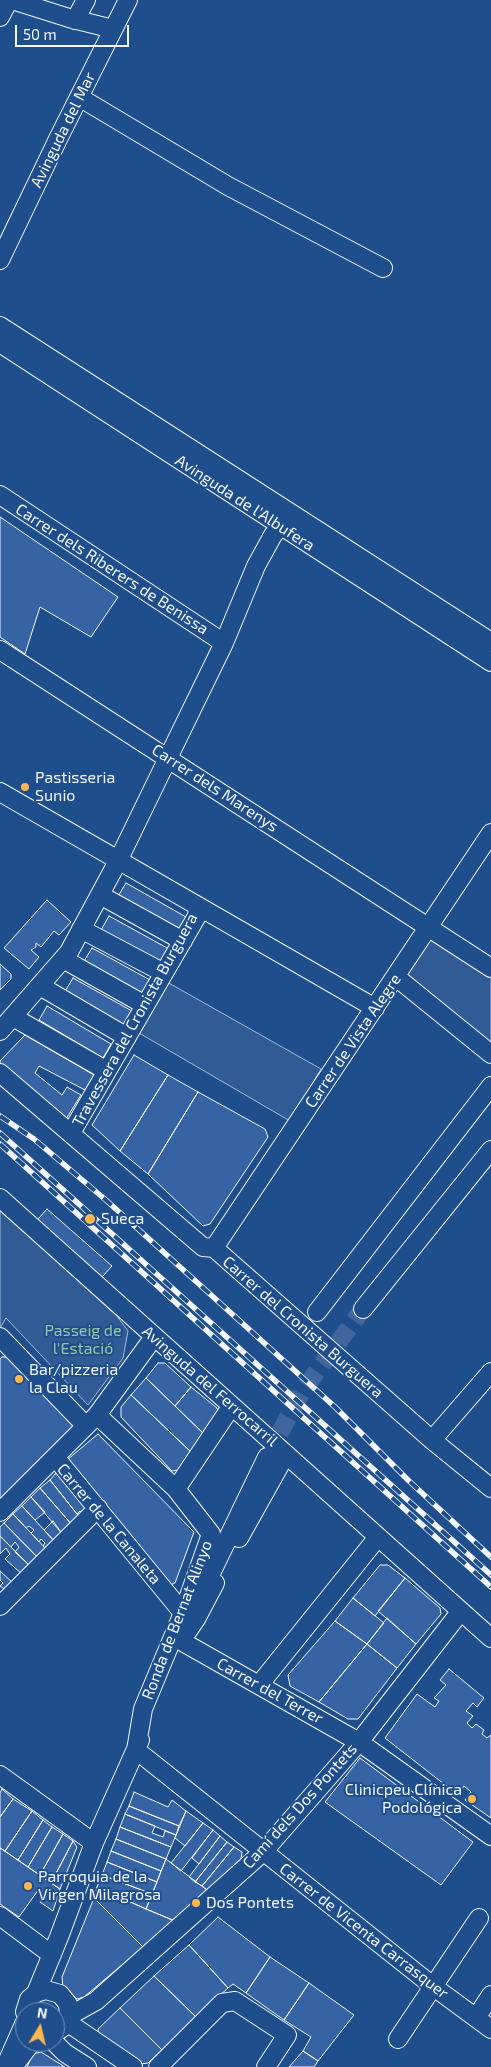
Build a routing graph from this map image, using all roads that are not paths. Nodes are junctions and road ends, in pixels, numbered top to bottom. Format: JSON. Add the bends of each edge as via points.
{"nodes":[{"id":1,"x":10,"y":0,"type":"edge"},
{"id":2,"x":86,"y":0,"type":"edge"},
{"id":3,"x":128,"y":0,"type":"edge"},
{"id":4,"x":0,"y":17,"type":"edge"},
{"id":5,"x":75,"y":20,"type":"junction"},
{"id":6,"x":113,"y":29,"type":"junction"},
{"id":7,"x":79,"y":97,"type":"junction"},
{"id":8,"x":0,"y":260,"type":"edge"},
{"id":9,"x":383,"y":268,"type":"dead end"},
{"id":10,"x":0,"y":326,"type":"edge"},
{"id":11,"x":0,"y":343,"type":"edge"},
{"id":12,"x":0,"y":495,"type":"edge"},
{"id":13,"x":287,"y":521,"type":"junction"},
{"id":14,"x":491,"y":642,"type":"edge"},
{"id":15,"x":224,"y":643,"type":"junction"},
{"id":16,"x":0,"y":650,"type":"edge"},
{"id":17,"x":491,"y":662,"type":"edge"},
{"id":18,"x":168,"y":758,"type":"junction"},
{"id":19,"x":0,"y":792,"type":"edge"},
{"id":20,"x":491,"y":833,"type":"edge"},
{"id":21,"x":118,"y":861,"type":"junction"},
{"id":22,"x":100,"y":894,"type":"junction"},
{"id":23,"x":198,"y":906,"type":"junction"},
{"id":24,"x":428,"y":928,"type":"junction"},
{"id":25,"x":81,"y":929,"type":"junction"},
{"id":26,"x":182,"y":941,"type":"junction"},
{"id":27,"x":63,"y":959,"type":"junction"},
{"id":28,"x":491,"y":968,"type":"edge"},
{"id":29,"x":164,"y":973,"type":"junction"},
{"id":30,"x":396,"y":977,"type":"junction"},
{"id":31,"x":40,"y":986,"type":"junction"},
{"id":32,"x":145,"y":1005,"type":"junction"},
{"id":33,"x":375,"y":1008,"type":"junction"},
{"id":34,"x":13,"y":1017,"type":"junction"},
{"id":35,"x":0,"y":1032,"type":"edge"},
{"id":36,"x":127,"y":1037,"type":"junction"},
{"id":37,"x":491,"y":1054,"type":"edge"},
{"id":38,"x":107,"y":1071,"type":"junction"},
{"id":39,"x":0,"y":1073,"type":"edge"},
{"id":40,"x":491,"y":1086,"type":"edge"},
{"id":41,"x":71,"y":1133,"type":"junction"},
{"id":42,"x":491,"y":1150,"type":"edge"},
{"id":43,"x":0,"y":1198,"type":"edge"},
{"id":44,"x":214,"y":1248,"type":"junction"},
{"id":45,"x":364,"y":1309,"type":"tunnel mouth"},
{"id":46,"x":317,"y":1312,"type":"dead end"},
{"id":47,"x":154,"y":1337,"type":"junction"},
{"id":48,"x":1,"y":1341,"type":"edge"},
{"id":49,"x":491,"y":1372,"type":"edge"},
{"id":50,"x":231,"y":1407,"type":"junction"},
{"id":51,"x":91,"y":1420,"type":"junction"},
{"id":52,"x":432,"y":1440,"type":"junction"},
{"id":53,"x":286,"y":1454,"type":"junction"},
{"id":54,"x":267,"y":1457,"type":"tunnel mouth"},
{"id":55,"x":55,"y":1458,"type":"junction"},
{"id":56,"x":491,"y":1488,"type":"edge"},
{"id":57,"x":176,"y":1489,"type":"junction"},
{"id":58,"x":98,"y":1508,"type":"junction"},
{"id":59,"x":0,"y":1512,"type":"edge"},
{"id":60,"x":378,"y":1537,"type":"junction"},
{"id":61,"x":0,"y":1606,"type":"edge"},
{"id":62,"x":461,"y":1611,"type":"junction"},
{"id":63,"x":183,"y":1613,"type":"junction"},
{"id":64,"x":491,"y":1638,"type":"edge"},
{"id":65,"x":180,"y":1641,"type":"junction"},
{"id":66,"x":259,"y":1685,"type":"junction"},
{"id":67,"x":359,"y":1742,"type":"junction"},
{"id":68,"x":136,"y":1750,"type":"junction"},
{"id":69,"x":0,"y":1775,"type":"edge"},
{"id":70,"x":491,"y":1836,"type":"edge"},
{"id":71,"x":94,"y":1843,"type":"junction"},
{"id":72,"x":263,"y":1852,"type":"junction"},
{"id":73,"x":0,"y":1916,"type":"edge"},
{"id":74,"x":479,"y":1918,"type":"dead end"},
{"id":75,"x":59,"y":1937,"type":"junction"},
{"id":76,"x":52,"y":1955,"type":"junction"},
{"id":77,"x":434,"y":1987,"type":"junction"},
{"id":78,"x":44,"y":1991,"type":"junction"},
{"id":79,"x":491,"y":1995,"type":"edge"},
{"id":80,"x":28,"y":2002,"type":"edge"},
{"id":81,"x":65,"y":2018,"type":"edge"},
{"id":82,"x":476,"y":2018,"type":"junction"},
{"id":83,"x":65,"y":2022,"type":"edge"},
{"id":84,"x":65,"y":2024,"type":"edge"},
{"id":85,"x":491,"y":2030,"type":"edge"},
{"id":86,"x":398,"y":2039,"type":"dead end"},
{"id":87,"x":15,"y":2043,"type":"edge"},
{"id":88,"x":64,"y":2052,"type":"edge"},
{"id":89,"x":7,"y":2059,"type":"edge"},
{"id":90,"x":87,"y":2067,"type":"edge"},
{"id":91,"x":133,"y":2067,"type":"edge"},
{"id":92,"x":158,"y":2067,"type":"edge"},
{"id":93,"x":266,"y":2067,"type":"edge"}],
"edges":[{"from":1,"to":4,"type":"street"},
{"from":1,"to":5,"type":"street"},
{"from":2,"to":5,"type":"street"},
{"from":3,"to":6,"type":"street","name":"Avinguda del Mar"},
{"from":5,"to":6,"type":"street"},
{"from":6,"to":7,"type":"street","name":"Avinguda del Mar"},
{"from":7,"to":8,"type":"street","name":"Avinguda del Mar"},
{"from":7,"to":9,"type":"street","via":[[228,186]]},
{"from":10,"to":13,"type":"street","name":"Avinguda de l'Albufera"},
{"from":11,"to":13,"type":"street","name":"Avinguda de l'Albufera"},
{"from":12,"to":15,"type":"street","name":"Carrer dels Riberers de Benissa"},
{"from":13,"to":14,"type":"street","name":"Avinguda de l'Albufera"},
{"from":13,"to":15,"type":"street","via":[[273,535],[256,566]]},
{"from":13,"to":17,"type":"street","name":"Avinguda de l'Albufera"},
{"from":15,"to":18,"type":"street"},
{"from":16,"to":18,"type":"street","name":"Carrer dels Marenys"},
{"from":18,"to":21,"type":"street"},
{"from":18,"to":24,"type":"street","name":"Carrer dels Marenys"},
{"from":19,"to":21,"type":"street"},
{"from":20,"to":24,"type":"street","name":"Carrer de Vista Alegre"},
{"from":21,"to":22,"type":"street"},
{"from":21,"to":23,"type":"street"},
{"from":22,"to":25,"type":"street"},
{"from":22,"to":26,"type":"street"},
{"from":23,"to":26,"type":"street","name":"Travessera del Cronista Burguera","via":[[197,916]]},
{"from":23,"to":33,"type":"street"},
{"from":24,"to":28,"type":"street","name":"Carrer dels Marenys"},
{"from":24,"to":30,"type":"street","name":"Carrer de Vista Alegre"},
{"from":25,"to":27,"type":"street"},
{"from":25,"to":29,"type":"street"},
{"from":26,"to":29,"type":"street","name":"Travessera del Cronista Burguera"},
{"from":27,"to":31,"type":"street"},
{"from":27,"to":32,"type":"street"},
{"from":29,"to":32,"type":"street","name":"Travessera del Cronista Burguera"},
{"from":30,"to":33,"type":"street","name":"Carrer de Vista Alegre"},
{"from":30,"to":37,"type":"street"},
{"from":31,"to":34,"type":"street"},
{"from":31,"to":36,"type":"street"},
{"from":32,"to":36,"type":"street","name":"Travessera del Cronista Burguera"},
{"from":33,"to":44,"type":"street","name":"Carrer de Vista Alegre"},
{"from":34,"to":35,"type":"street"},
{"from":34,"to":38,"type":"street"},
{"from":36,"to":38,"type":"street","name":"Travessera del Cronista Burguera"},
{"from":38,"to":41,"type":"street","name":"Travessera del Cronista Burguera"},
{"from":39,"to":41,"type":"street","name":"Carrer del Cronista Burguera"},
{"from":40,"to":46,"type":"street"},
{"from":41,"to":44,"type":"street","name":"Carrer del Cronista Burguera","via":[[203,1247]]},
{"from":42,"to":45,"type":"street"},
{"from":43,"to":47,"type":"street","name":"Avinguda del Ferrocarril"},
{"from":44,"to":52,"type":"street","name":"Carrer del Cronista Burguera"},
{"from":47,"to":50,"type":"street","name":"Avinguda del Ferrocarril"},
{"from":47,"to":51,"type":"street"},
{"from":48,"to":51,"type":"street"},
{"from":49,"to":52,"type":"street"},
{"from":50,"to":53,"type":"street","name":"Avinguda del Ferrocarril"},
{"from":50,"to":57,"type":"street"},
{"from":51,"to":55,"type":"street"},
{"from":51,"to":57,"type":"street","name":"Ronda de Bernat Alinyo"},
{"from":52,"to":56,"type":"street","name":"Carrer del Cronista Burguera"},
{"from":53,"to":60,"type":"street","name":"Avinguda del Ferrocarril"},
{"from":53,"to":65,"type":"street","via":[[196,1619]]},
{"from":54,"to":65,"type":"street","name":"Ronda de Bernat Alinyo","via":[[213,1565]]},
{"from":55,"to":58,"type":"street","name":"Carrer de la Canaleta"},
{"from":55,"to":59,"type":"street"},
{"from":57,"to":63,"type":"street","name":"Ronda de Bernat Alinyo","via":[[211,1534]]},
{"from":58,"to":61,"type":"street"},
{"from":58,"to":63,"type":"street","name":"Carrer de la Canaleta"},
{"from":60,"to":62,"type":"street","name":"Avinguda del Ferrocarril"},
{"from":60,"to":66,"type":"street"},
{"from":62,"to":64,"type":"street","name":"Avinguda del Ferrocarril"},
{"from":62,"to":67,"type":"street","name":"Camí dels Dos Pontets"},
{"from":63,"to":68,"type":"street","name":"Ronda de Bernat Alinyo","via":[[143,1709]]},
{"from":65,"to":66,"type":"street","name":"Carrer del Terrer"},
{"from":65,"to":68,"type":"street","name":"Ronda de Bernat Alinyo"},
{"from":66,"to":67,"type":"street","name":"Carrer del Terrer"},
{"from":67,"to":70,"type":"street","name":"Carrer del Terrer"},
{"from":67,"to":72,"type":"street","name":"Camí dels Dos Pontets"},
{"from":68,"to":71,"type":"street","name":"Ronda de Bernat Alinyo"},
{"from":68,"to":72,"type":"street","name":"Carrer de Vicenta Carrasquer"},
{"from":69,"to":71,"type":"street"},
{"from":71,"to":75,"type":"street","name":"Ronda de Bernat Alinyo"},
{"from":72,"to":77,"type":"street","name":"Carrer de Vicenta Carrasquer"},
{"from":72,"to":83,"type":"street","name":"Camí dels Dos Pontets","via":[[96,2001]]},
{"from":73,"to":76,"type":"street"},
{"from":74,"to":77,"type":"street"},
{"from":75,"to":76,"type":"street","name":"Ronda de Bernat Alinyo"},
{"from":75,"to":78,"type":"street","name":"Ronda de Bernat Alinyo"},
{"from":76,"to":78,"type":"street","name":"Ronda de Bernat Alinyo"},
{"from":77,"to":82,"type":"street","name":"Carrer de Vicenta Carrasquer"},
{"from":77,"to":86,"type":"street"},
{"from":78,"to":80,"type":"street"},
{"from":78,"to":81,"type":"street","via":[[64,1997],[68,2004]]},
{"from":79,"to":82,"type":"street"},
{"from":82,"to":85,"type":"street","name":"Carrer de Vicenta Carrasquer"},
{"from":84,"to":91,"type":"street"},
{"from":87,"to":89,"type":"street"},
{"from":88,"to":90,"type":"street"},
{"from":92,"to":93,"type":"street","via":[[222,2003],[235,2001],[287,2035]]}]}
